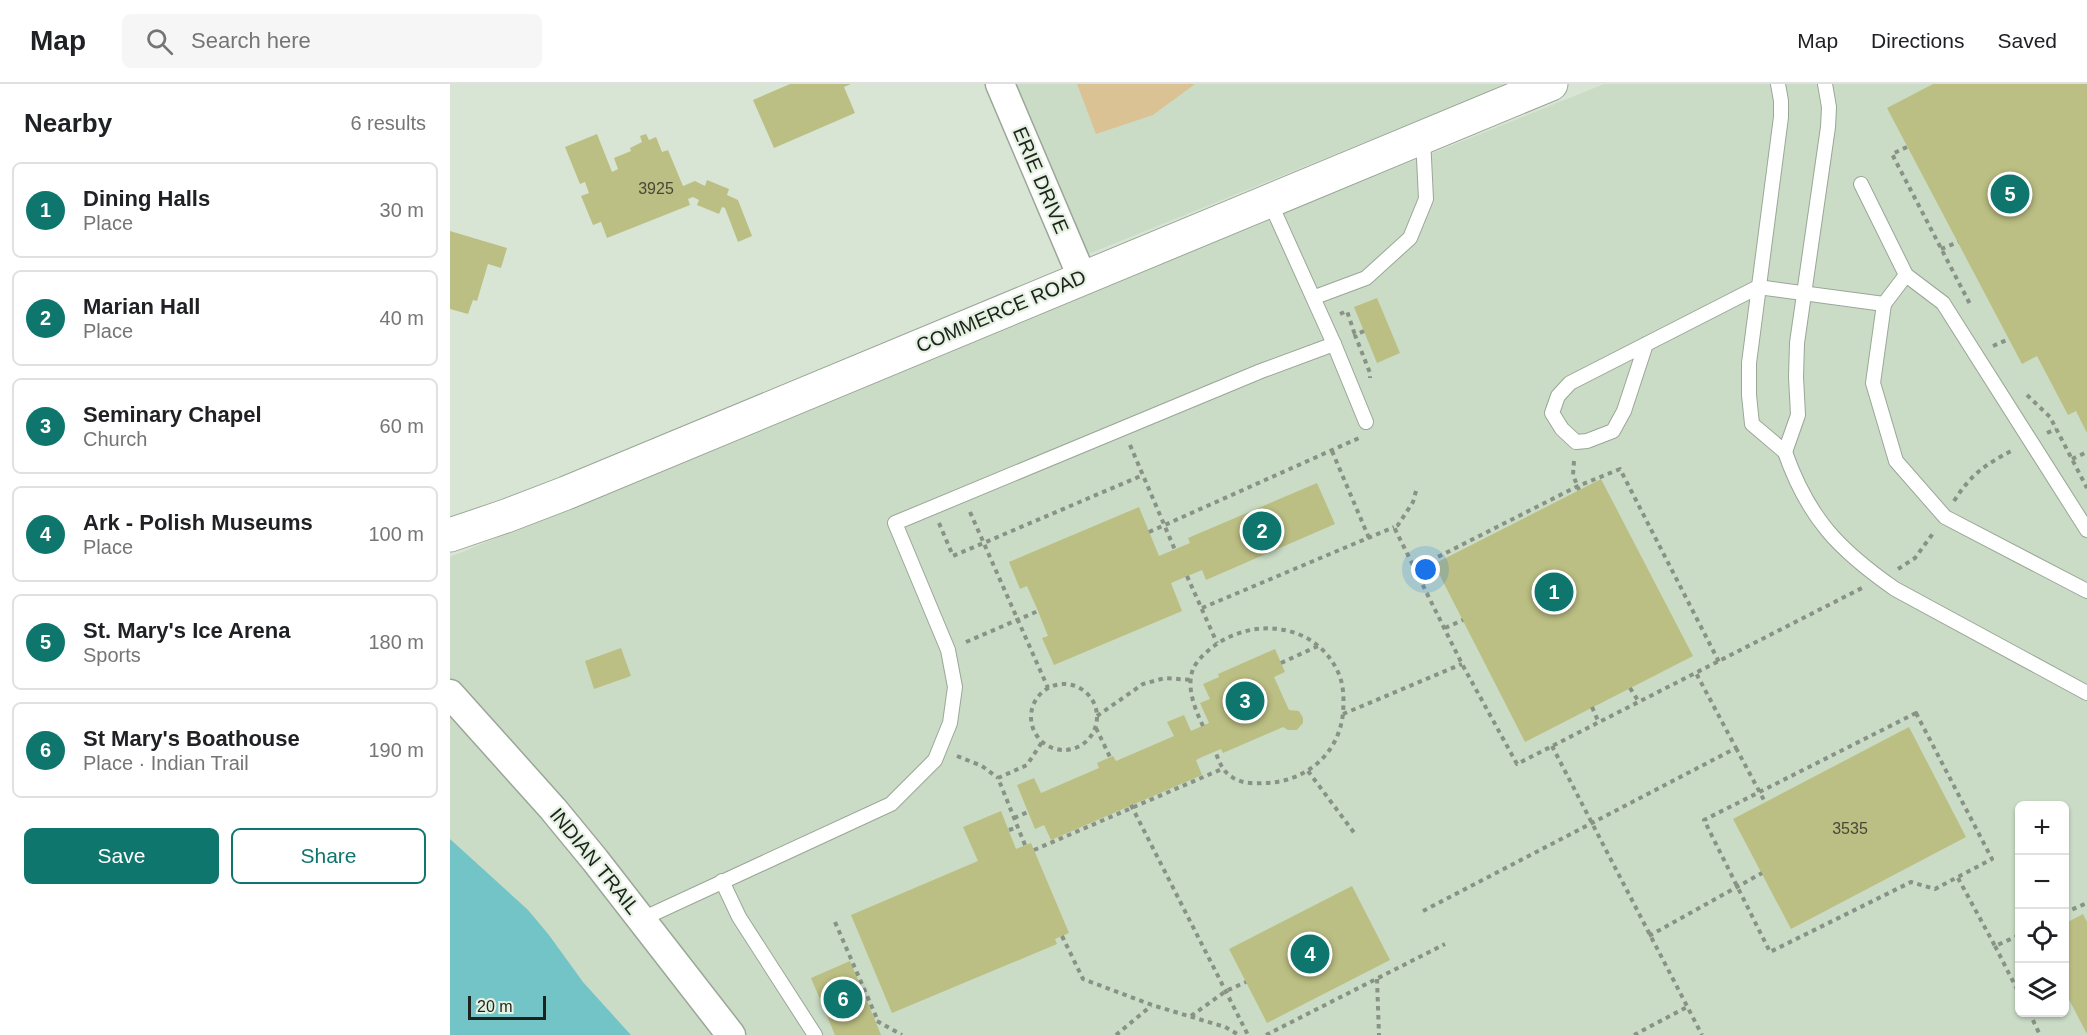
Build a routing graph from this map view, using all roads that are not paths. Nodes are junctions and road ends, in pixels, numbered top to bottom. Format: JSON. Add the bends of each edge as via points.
{"nodes":[{"id":1,"x":1000,"y":84,"type":"edge"},
{"id":2,"x":1551,"y":84,"type":"edge"},
{"id":3,"x":1778,"y":84,"type":"edge"},
{"id":4,"x":1825,"y":84,"type":"edge"},
{"id":5,"x":1423,"y":137,"type":"junction"},
{"id":6,"x":1861,"y":184,"type":"dead end"},
{"id":7,"x":1269,"y":200,"type":"junction"},
{"id":8,"x":1906,"y":275,"type":"junction"},
{"id":9,"x":1082,"y":277,"type":"junction"},
{"id":10,"x":1758,"y":287,"type":"junction"},
{"id":11,"x":1804,"y":294,"type":"junction"},
{"id":12,"x":1314,"y":297,"type":"junction"},
{"id":13,"x":1884,"y":304,"type":"junction"},
{"id":14,"x":1334,"y":344,"type":"junction"},
{"id":15,"x":1646,"y":344,"type":"junction"},
{"id":16,"x":1366,"y":422,"type":"road end"},
{"id":17,"x":1785,"y":452,"type":"junction"},
{"id":18,"x":2087,"y":530,"type":"edge"},
{"id":19,"x":450,"y":535,"type":"edge"},
{"id":20,"x":2087,"y":591,"type":"edge"},
{"id":21,"x":2087,"y":693,"type":"edge"},
{"id":22,"x":450,"y":694,"type":"edge"},
{"id":23,"x":722,"y":881,"type":"junction"},
{"id":24,"x":642,"y":919,"type":"junction"},
{"id":25,"x":731,"y":1035,"type":"edge"},
{"id":26,"x":815,"y":1035,"type":"edge"}],
"edges":[{"from":1,"to":9,"type":"street","name":"ERIE DRIVE"},
{"from":2,"to":5,"type":"main road","name":"COMMERCE ROAD"},
{"from":3,"to":10,"type":"lane","via":[[1781,117]]},
{"from":4,"to":11,"type":"lane","via":[[1828,127]]},
{"from":5,"to":7,"type":"main road","name":"COMMERCE ROAD"},
{"from":5,"to":12,"type":"lane","via":[[1426,199],[1410,238],[1366,278]]},
{"from":6,"to":8,"type":"lane"},
{"from":7,"to":9,"type":"main road","name":"COMMERCE ROAD"},
{"from":7,"to":12,"type":"lane"},
{"from":8,"to":13,"type":"lane"},
{"from":8,"to":18,"type":"lane","via":[[1943,303]]},
{"from":9,"to":19,"type":"main road","name":"COMMERCE ROAD","via":[[556,497]]},
{"from":10,"to":11,"type":"lane"},
{"from":10,"to":15,"type":"lane"},
{"from":10,"to":17,"type":"lane","via":[[1749,363],[1752,423]]},
{"from":11,"to":13,"type":"lane"},
{"from":11,"to":17,"type":"lane","via":[[1796,360],[1798,415]]},
{"from":12,"to":14,"type":"lane"},
{"from":13,"to":20,"type":"lane","via":[[1873,383],[1896,461],[1945,517]]},
{"from":14,"to":16,"type":"lane"},
{"from":14,"to":23,"type":"lane","via":[[895,523],[948,650],[955,687],[951,723],[935,760],[891,804]]},
{"from":15,"to":15,"type":"lane","via":[[1570,383],[1558,396],[1552,413],[1576,442],[1613,431],[1624,411]]},
{"from":17,"to":21,"type":"lane","via":[[1818,520],[1839,544],[1881,579]]},
{"from":22,"to":24,"type":"street","name":"INDIAN TRAIL","via":[[553,809]]},
{"from":23,"to":24,"type":"lane"},
{"from":23,"to":26,"type":"lane","via":[[739,917]]},
{"from":24,"to":25,"type":"street","name":"INDIAN TRAIL"}]}
